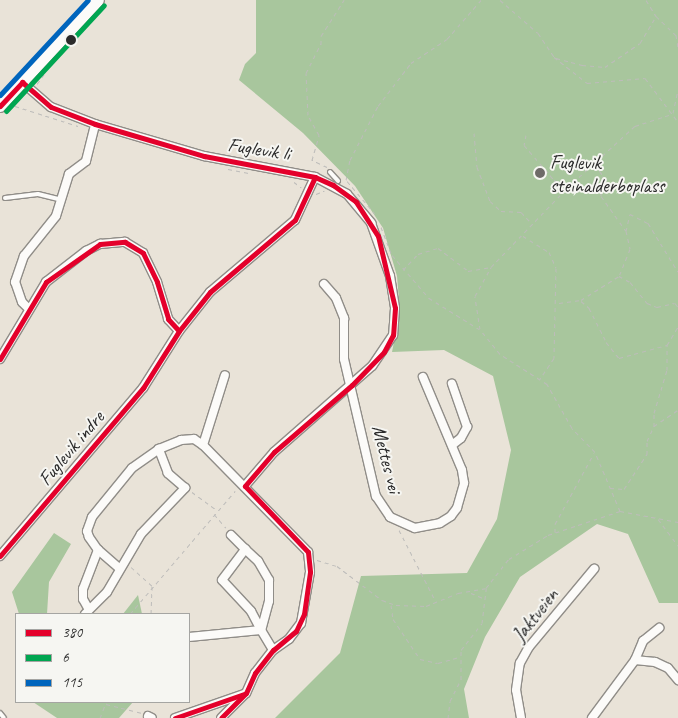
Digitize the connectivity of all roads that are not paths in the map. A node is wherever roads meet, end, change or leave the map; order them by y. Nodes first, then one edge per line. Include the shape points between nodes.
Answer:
1 (98, 0) edge
2 (22, 82) junction
3 (0, 106) edge
4 (95, 124) junction
5 (330, 172) road end
6 (315, 177) junction
7 (338, 181) road end
8 (5, 198) dead end
9 (62, 200) junction
10 (324, 284) dead end
11 (28, 308) junction
12 (179, 331) junction
13 (0, 360) edge
14 (225, 375) dead end
15 (423, 377) dead end
16 (452, 384) dead end
17 (352, 385) junction
18 (203, 445) junction
19 (452, 445) junction
20 (159, 449) junction
21 (245, 486) junction
22 (231, 535) road end
23 (98, 550) junction
24 (245, 550) junction
25 (0, 556) edge
26 (119, 568) junction
27 (594, 569) dead end
28 (87, 611) edge
29 (659, 628) dead end
30 (261, 630) junction
31 (190, 637) edge
32 (273, 650) junction
33 (635, 660) junction
34 (678, 680) edge
35 (246, 693) junction
36 (0, 714) edge
37 (4, 718) edge
38 (175, 718) edge
39 (221, 718) edge
40 (521, 718) edge
41 (592, 718) edge

1 - 2 main road
2 - 3 main road
2 - 4 street, Fuglevik li via 51,107
4 - 6 street, Fuglevik li via 204,156
4 - 9 street via 86,161 69,174
5 - 7 lane
6 - 12 street, Fuglevik indre via 295,220 210,292
6 - 17 street, Fuglevik li via 333,185 356,202 378,236 390,276 395,308 392,335 384,352
8 - 9 lane via 33,194
9 - 11 street via 56,216 24,256 15,282 22,302
10 - 17 street, Mettes vei via 336,298 344,318 344,360
11 - 12 street via 46,282 86,251 100,244 125,242 143,253 157,282 168,318
11 - 13 street
12 - 25 street, Fuglevik indre via 143,388
14 - 18 street
15 - 19 street, Mettes vei
16 - 19 street via 467,427
17 - 19 street, Mettes vei via 376,496 397,522 415,528 427,527 440,523 457,508 464,483
17 - 21 street, Fuglevik li via 274,452
18 - 20 street via 194,439 181,440
18 - 21 street
20 - 23 street via 132,468 92,517 87,531
20 - 26 street via 168,473 185,488 141,534
21 - 32 street via 303,546 311,559 301,623 290,639
22 - 24 street
23 - 26 street
23 - 28 street via 83,589
24 - 30 street via 258,560 269,580 269,601
24 - 30 street via 222,580 251,611
26 - 28 street via 107,592
27 - 40 street, Jaktveien via 524,656 516,676
29 - 33 street via 643,641
30 - 31 street
30 - 32 street
32 - 35 street via 255,673
33 - 34 street via 661,665
33 - 41 street
35 - 38 street
35 - 39 street
36 - 37 lane

